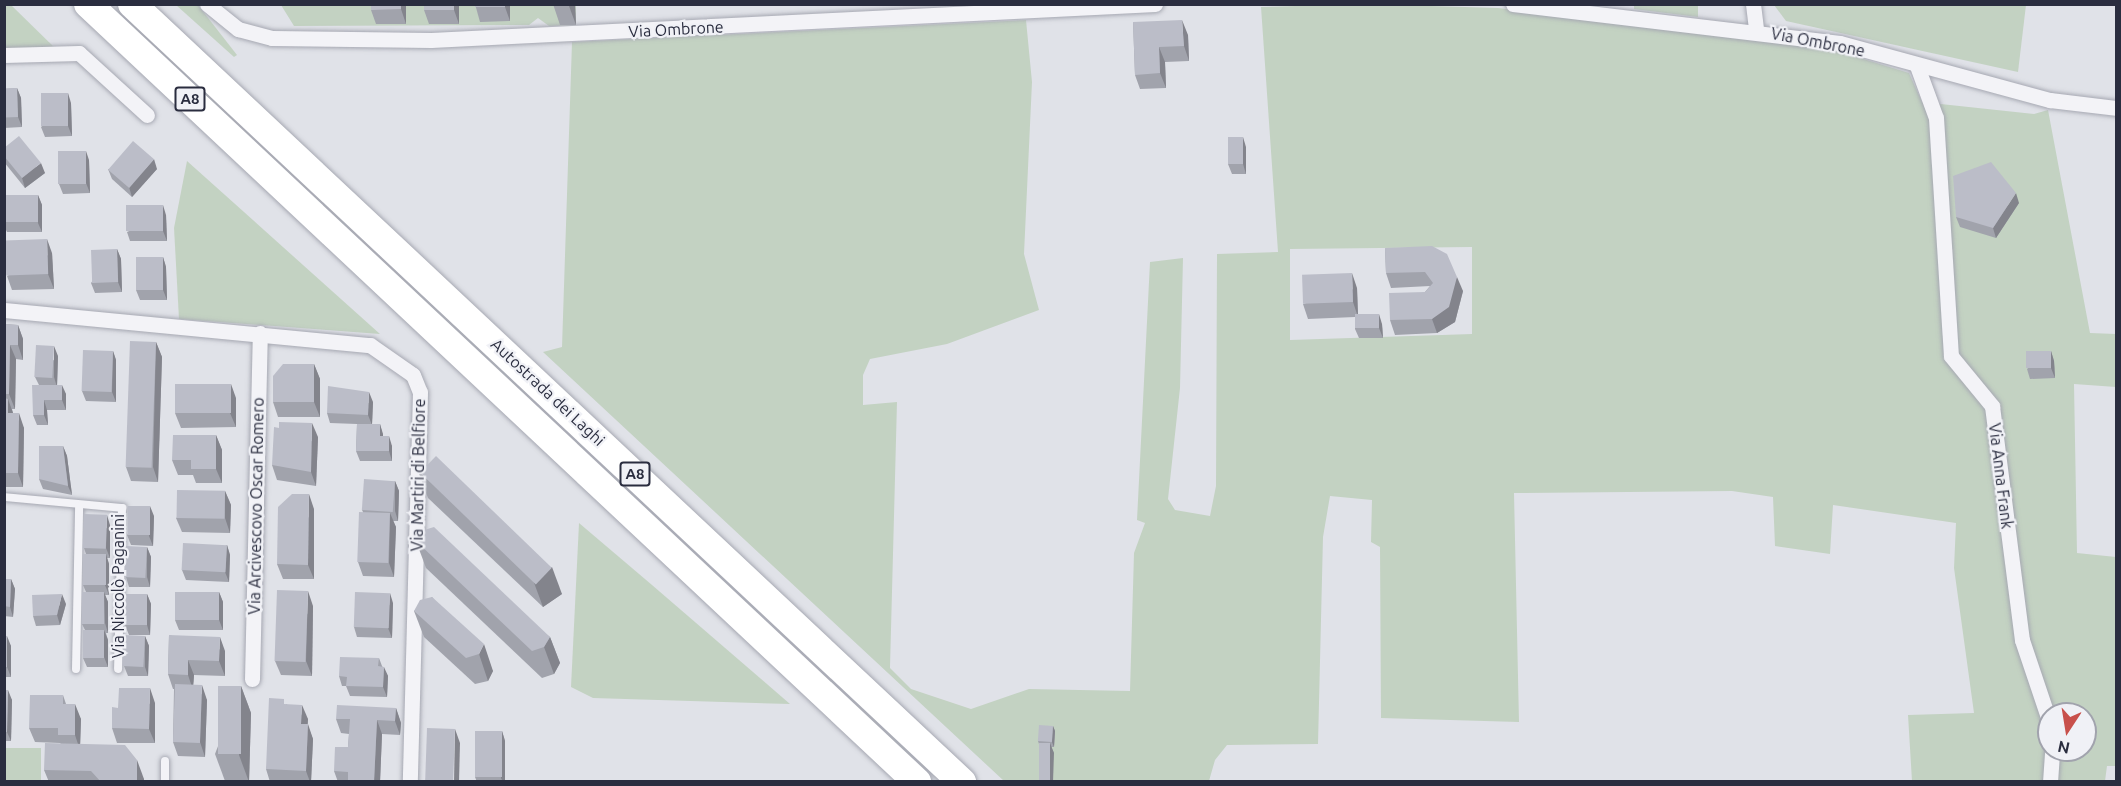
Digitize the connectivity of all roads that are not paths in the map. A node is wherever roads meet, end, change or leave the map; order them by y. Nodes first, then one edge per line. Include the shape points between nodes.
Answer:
1 (88, 4) edge
2 (132, 4) edge
3 (207, 4) edge
4 (1155, 4) edge
5 (1513, 4) edge
6 (1753, 4) edge
7 (964, 10) edge
8 (1756, 30) junction
9 (4, 55) edge
10 (1917, 66) junction
11 (2116, 108) edge
12 (147, 115) dead end
13 (4, 310) edge
14 (260, 333) junction
15 (4, 497) edge
16 (79, 506) junction
17 (76, 669) dead end
18 (118, 669) dead end
19 (252, 679) dead end
20 (2043, 702) edge
21 (165, 761) dead end
22 (2051, 762) edge
23 (165, 782) edge
24 (410, 782) edge
25 (917, 782) edge
26 (962, 782) edge
27 (2050, 782) edge

1 - 25 highway, Autostrada dei Laghi / A8
2 - 26 highway, Autostrada dei Laghi / A8
3 - 7 street, Via Ombrone via 238,29 287,39 549,38
4 - 7 street, Via Ombrone
5 - 8 street, Via Ombrone
6 - 8 street
8 - 10 street, Via Ombrone via 1840,43
9 - 12 street via 79,53
10 - 11 street, Via Ombrone via 2050,100
10 - 20 street, Via Anna Frank via 1936,118 1951,356 1992,406 2022,640
13 - 14 street, Via Martiri di Belfiore
14 - 19 street, Via Arcivescovo Oscar Romero
14 - 24 street, Via Martiri di Belfiore via 370,345 419,384
15 - 16 lane, Via Niccolò Paganini
16 - 17 lane
16 - 18 lane, Via Niccolò Paganini via 122,508
21 - 23 lane
22 - 27 street

